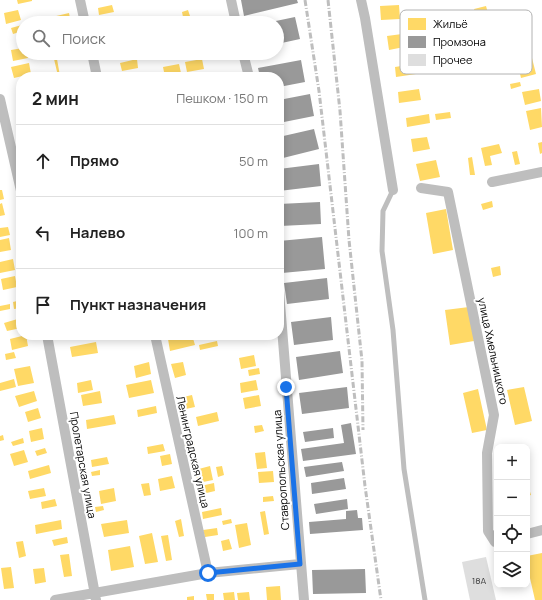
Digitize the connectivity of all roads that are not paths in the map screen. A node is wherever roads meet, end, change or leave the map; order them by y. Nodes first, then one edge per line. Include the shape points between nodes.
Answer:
1 (80, 0) edge
2 (231, 0) edge
3 (361, 0) edge
4 (83, 16) edge
5 (234, 16) edge
6 (93, 60) edge
7 (245, 60) edge
8 (96, 72) edge
9 (248, 72) edge
10 (0, 99) edge
11 (16, 169) edge
12 (542, 172) edge
13 (492, 182) dead end
14 (421, 188) dead end
15 (393, 190) joint
16 (48, 340) edge
17 (156, 340) edge
18 (283, 340) edge
19 (542, 530) edge
20 (530, 533) edge
21 (494, 539) edge
22 (300, 564) junction
23 (208, 573) junction
24 (95, 597) edge
25 (55, 600) edge
26 (304, 600) edge
27 (425, 600) edge

1 - 4 street
2 - 5 street
3 - 15 street
6 - 8 street
7 - 9 street
10 - 11 street
12 - 13 street
14 - 21 street, улица Хмельницкого via 448,192 494,415 487,453 488,531
15 - 27 lane via 383,211 382,251 393,330 404,469
16 - 24 street, Пролетарская улица
17 - 23 street, Ленинградская улица
18 - 22 street, Ставропольская улица
19 - 20 street
22 - 23 street
22 - 26 street, Ставропольская улица
23 - 24 street
24 - 25 street

